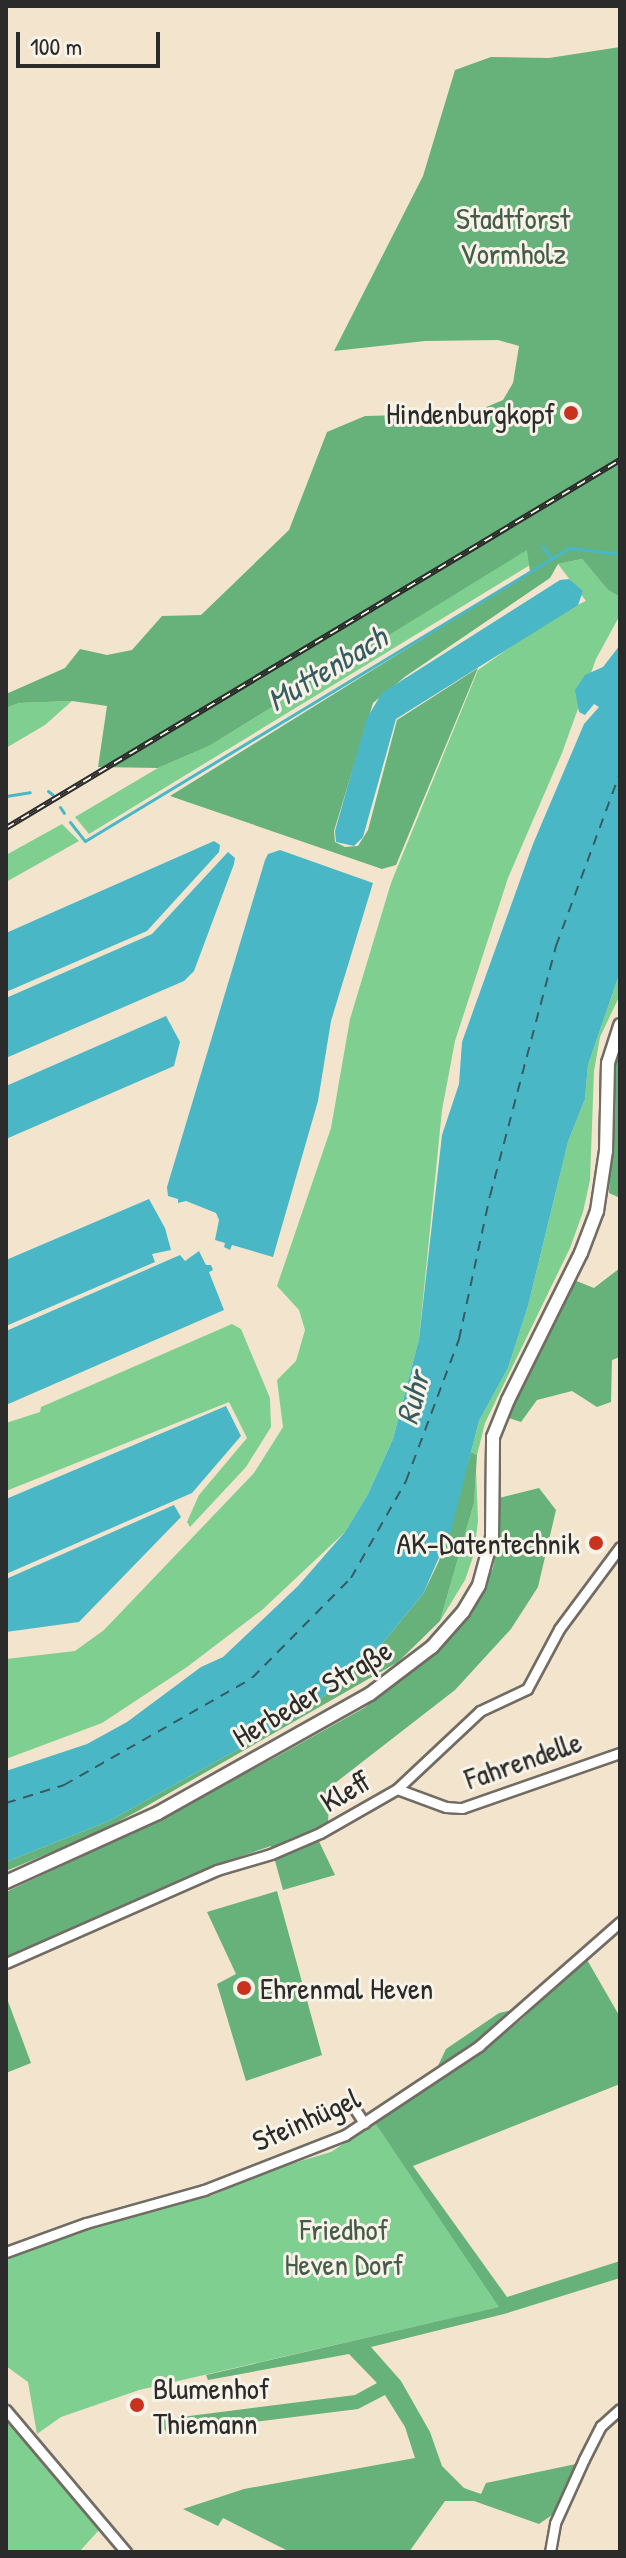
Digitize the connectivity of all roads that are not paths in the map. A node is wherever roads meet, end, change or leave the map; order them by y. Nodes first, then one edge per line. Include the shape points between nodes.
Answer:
1 (620, 1025) edge
2 (620, 1547) edge
3 (620, 1753) edge
4 (397, 1789) junction
5 (6, 1882) edge
6 (620, 1922) edge
7 (6, 1963) edge
8 (351, 2103) dead end
9 (364, 2123) junction
10 (6, 2252) edge
11 (620, 2409) edge
12 (6, 2410) edge
13 (126, 2552) edge
14 (550, 2552) edge

1 - 5 main road, Herbeder Straße via 607,1075 606,1151 597,1211 493,1437 492,1537 479,1585 463,1612 432,1647 370,1694 158,1813
2 - 4 street, Kleff via 559,1629 527,1689 480,1711
3 - 4 street, Fahrendelle via 462,1808
4 - 7 street, Kleff via 320,1833 217,1870
6 - 9 street, Steinhügel via 479,2046
8 - 9 street
9 - 10 street, Steinhügel via 204,2190
11 - 14 street via 601,2426 584,2459 555,2523
12 - 13 street

